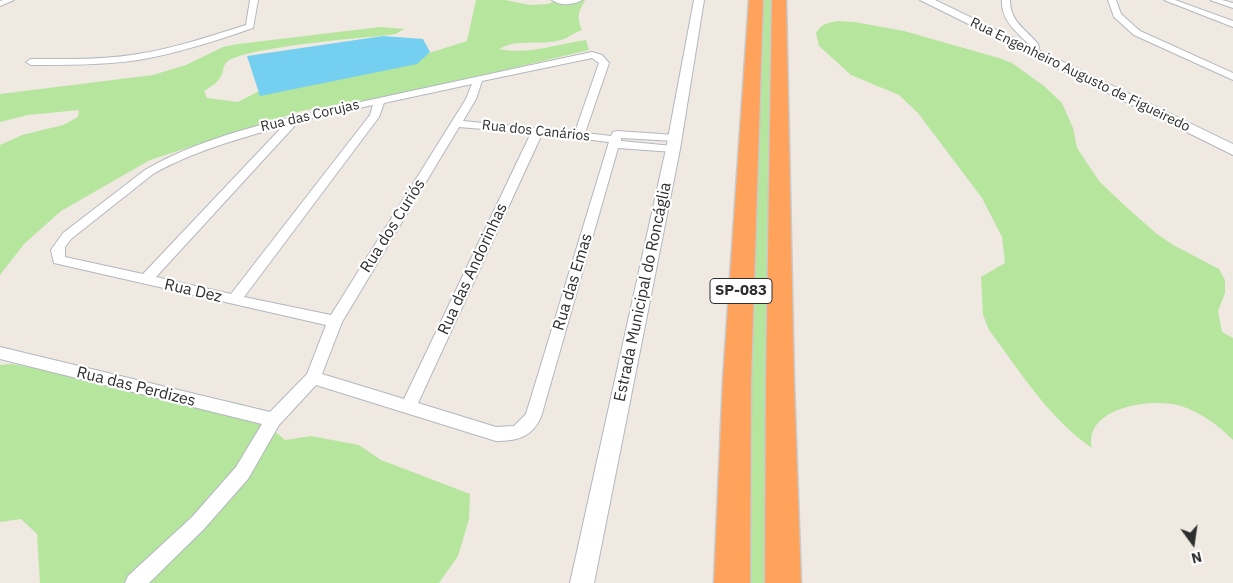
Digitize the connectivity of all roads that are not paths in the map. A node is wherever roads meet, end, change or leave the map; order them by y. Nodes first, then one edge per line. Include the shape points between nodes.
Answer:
1 (10, 0) edge
2 (254, 0) edge
3 (556, 0) edge
4 (578, 0) edge
5 (698, 0) edge
6 (756, 0) edge
7 (779, 0) edge
8 (926, 0) edge
9 (1006, 0) edge
10 (1112, 0) edge
11 (1168, 0) edge
12 (1214, 0) edge
13 (0, 4) edge
14 (1233, 6) edge
15 (1233, 24) edge
16 (1032, 51) junction
17 (31, 62) dead end
18 (1233, 75) edge
19 (479, 78) junction
20 (380, 100) junction
21 (295, 119) junction
22 (456, 124) junction
23 (538, 130) junction
24 (579, 135) junction
25 (616, 139) junction
26 (674, 144) junction
27 (1233, 150) edge
28 (57, 253) joint
29 (146, 280) junction
30 (234, 300) junction
31 (335, 321) junction
32 (0, 353) edge
33 (313, 378) junction
34 (408, 408) junction
35 (273, 420) junction
36 (135, 583) edge
37 (582, 583) edge
38 (732, 583) edge
39 (783, 583) edge

1 - 13 street
2 - 17 street via 250,26 214,38 126,59
3 - 4 street
5 - 26 street, Estrada Municipal do Roncáglia
6 - 38 highway, SP-083 via 737,380
7 - 39 highway, SP-083
8 - 16 main road, Rua Engenheiro Augusto de Figueiredo
9 - 16 street via 1007,16 1034,44
10 - 18 street via 1116,15 1137,33
11 - 15 street
12 - 14 street
16 - 27 main road, Rua Engenheiro Augusto de Figueiredo
19 - 20 street, Rua das Corujas
19 - 22 street, Rua dos Curiós
19 - 24 street, Rua das Corujas via 586,55 599,57 604,63
20 - 21 street, Rua das Corujas
20 - 30 street via 375,115
21 - 28 street, Rua das Corujas via 254,130 161,165 67,236
21 - 29 street
22 - 23 street, Rua dos Canários
22 - 31 street, Rua dos Curiós
23 - 24 street, Rua dos Canários
23 - 34 street, Rua das Andorinhas
24 - 25 street, Rua dos Canários
25 - 26 street, Rua dos Canários
25 - 34 street, Rua das Emas via 533,416 525,429 512,434 496,434
26 - 37 street, Estrada Municipal do Roncáglia
28 - 29 street, Rua Dez via 59,260
29 - 30 street, Rua Dez
30 - 31 street, Rua Dez
31 - 33 street, Rua dos Curiós
32 - 35 street, Rua das Perdizes
33 - 34 street
33 - 35 street
35 - 36 street via 242,473 198,523

